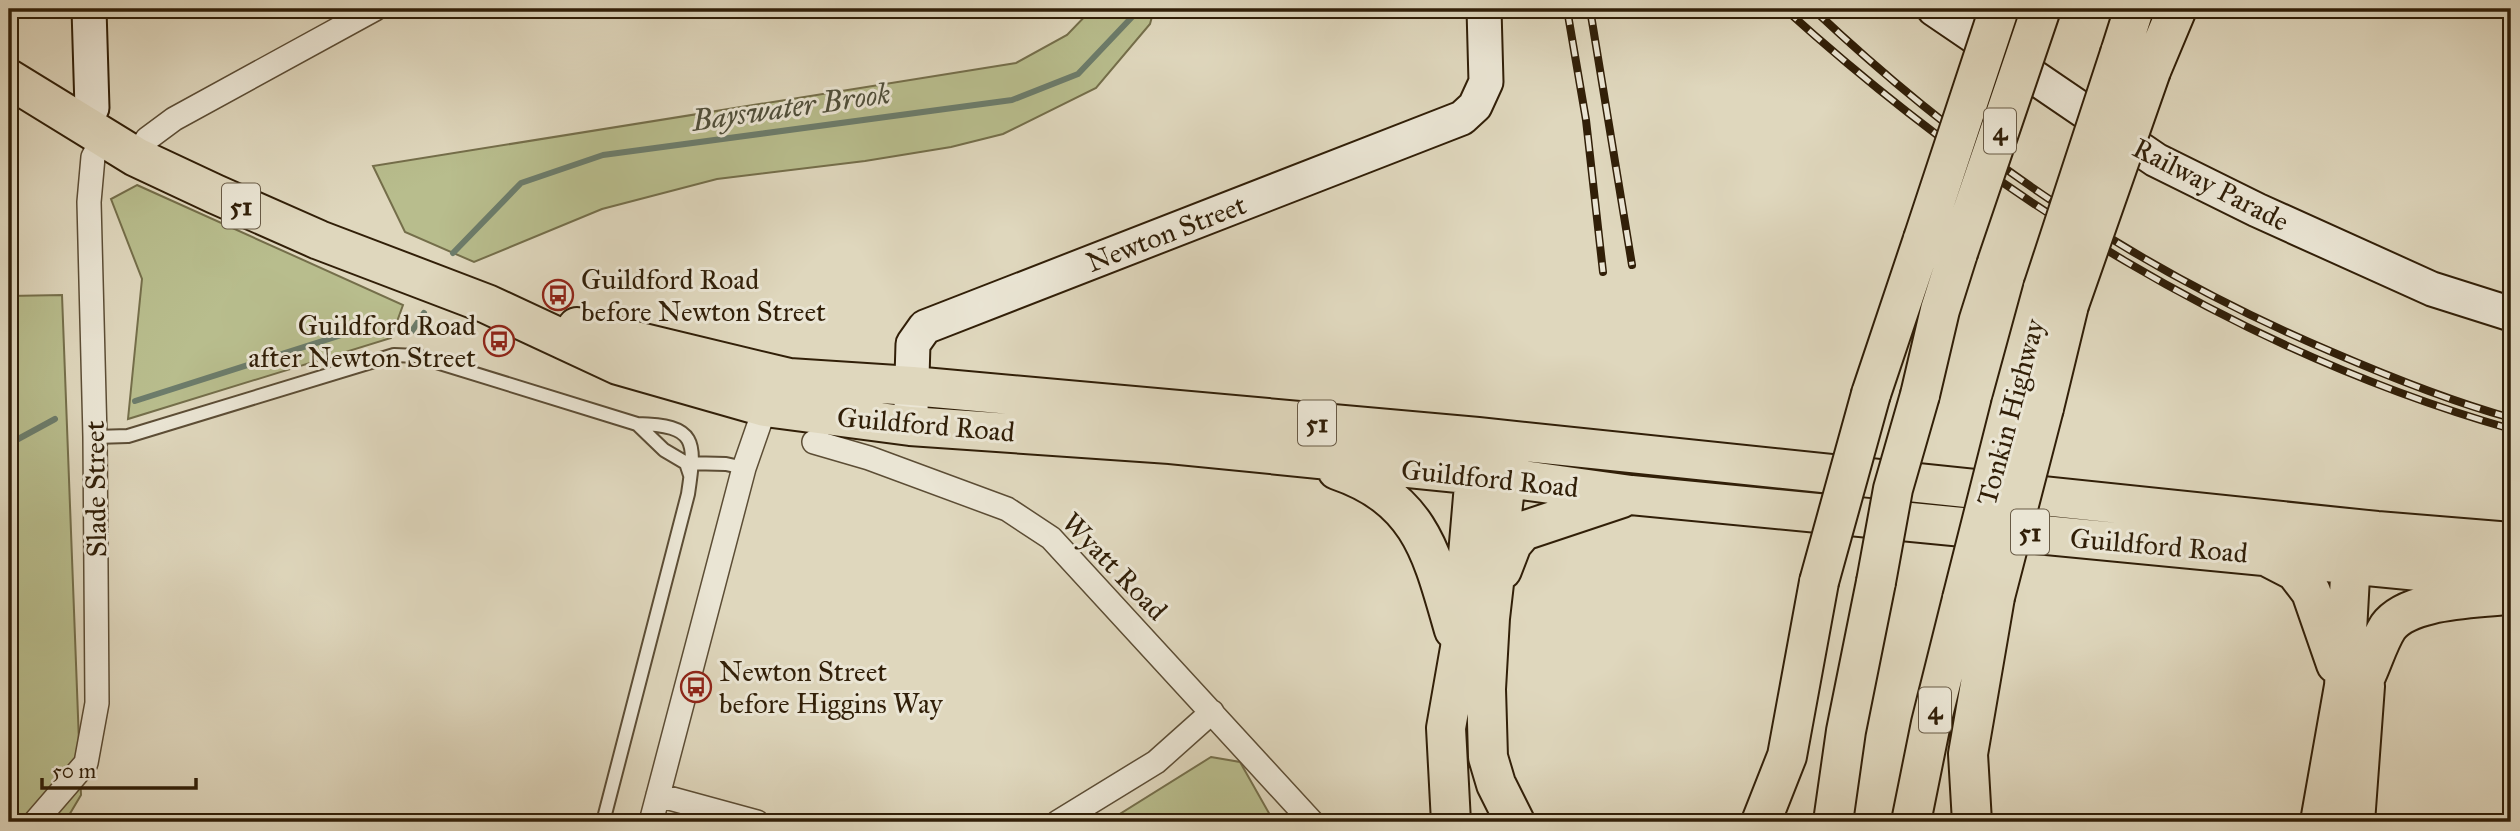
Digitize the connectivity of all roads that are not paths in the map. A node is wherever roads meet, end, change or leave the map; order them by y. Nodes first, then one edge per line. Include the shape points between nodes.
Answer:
1 (89, 9) edge
2 (375, 9) edge
3 (1484, 9) edge
4 (1934, 9) edge
5 (1999, 9) edge
6 (2041, 9) edge
7 (2134, 9) edge
8 (2177, 9) edge
9 (2135, 62) junction
10 (9, 79) edge
11 (92, 132) junction
12 (136, 157) junction
13 (2511, 314) edge
14 (912, 386) junction
15 (768, 390) junction
16 (637, 424) junction
17 (910, 426) junction
18 (95, 437) junction
19 (814, 442) dead end
20 (1298, 457) junction
21 (1493, 458) junction
22 (689, 468) junction
23 (744, 468) junction
24 (1631, 495) junction
25 (2511, 542) edge
26 (2364, 547) junction
27 (2263, 554) junction
28 (2511, 580) edge
29 (1495, 587) junction
30 (2511, 594) edge
31 (1979, 598) junction
32 (1460, 648) junction
33 (2355, 681) junction
34 (1212, 712) junction
35 (1846, 731) junction
36 (658, 795) junction
37 (35, 822) edge
38 (603, 822) edge
39 (651, 822) edge
40 (757, 822) edge
41 (1058, 822) edge
42 (1312, 822) edge
43 (1451, 822) edge
44 (1515, 822) edge
45 (1761, 822) edge
46 (1808, 822) edge
47 (1833, 822) edge
48 (1911, 822) edge
49 (1972, 822) edge
50 (2320, 822) edge
51 (2355, 822) edge

1 - 11 street, Slade Street
2 - 12 street via 174,119 147,139
3 - 14 street, Newton Street via 1486,82 1475,106 1462,118 925,327 913,344
4 - 13 street, Railway Parade via 2156,160 2432,289
5 - 45 highway, bridge via 1871,394 1819,582 1787,756
6 - 35 highway, 4, bridge via 1940,310 1893,489
7 - 9 highway, Tonkin Highway / 4
8 - 9 highway
9 - 31 highway, Tonkin Highway / 4, bridge via 2056,296
10 - 11 highway, Guildford Road / 51
11 - 12 highway, Guildford Road / 51
11 - 18 street, Slade Street via 89,202
12 - 15 highway, Guildford Road / 51 via 319,240 487,304 618,365
14 - 15 highway, Guildford Road / 51 via 789,378
14 - 17 street, Newton Street
14 - 21 highway, Guildford Road / 51
15 - 17 highway, Guildford Road / 51
15 - 23 street
16 - 18 lane via 417,356 394,355 128,436
16 - 22 lane
16 - 22 lane via 684,432 691,440
17 - 20 highway, Guildford Road / 51
18 - 37 street, Slade Street via 97,703 86,763
19 - 34 street, Wyatt Road via 1007,509 1051,538
20 - 21 highway, Guildford Road / 51
20 - 32 highway via 1374,485 1409,517 1435,564
21 - 24 highway, Guildford Road / 51
21 - 26 highway, Guildford Road / 51
21 - 29 highway
21 - 32 highway
22 - 23 lane via 726,464
22 - 38 lane
23 - 36 street
24 - 27 highway, Guildford Road / 51
24 - 29 highway via 1523,531 1512,544
25 - 26 highway, Guildford Road / 51
26 - 27 highway, Guildford Road / 51
26 - 28 highway, Guildford Road / 51
26 - 33 highway
27 - 33 highway via 2295,571 2311,592
29 - 44 highway via 1486,688 1488,757
30 - 33 highway via 2427,605 2402,615 2389,626
31 - 48 highway, Tonkin Highway / 4 via 1931,723
31 - 49 highway via 1968,754
32 - 43 highway via 1446,728
33 - 50 highway
33 - 51 highway
34 - 41 street via 1156,762
34 - 42 street, Wyatt Road
35 - 46 highway
35 - 47 highway
36 - 39 street
36 - 40 street

